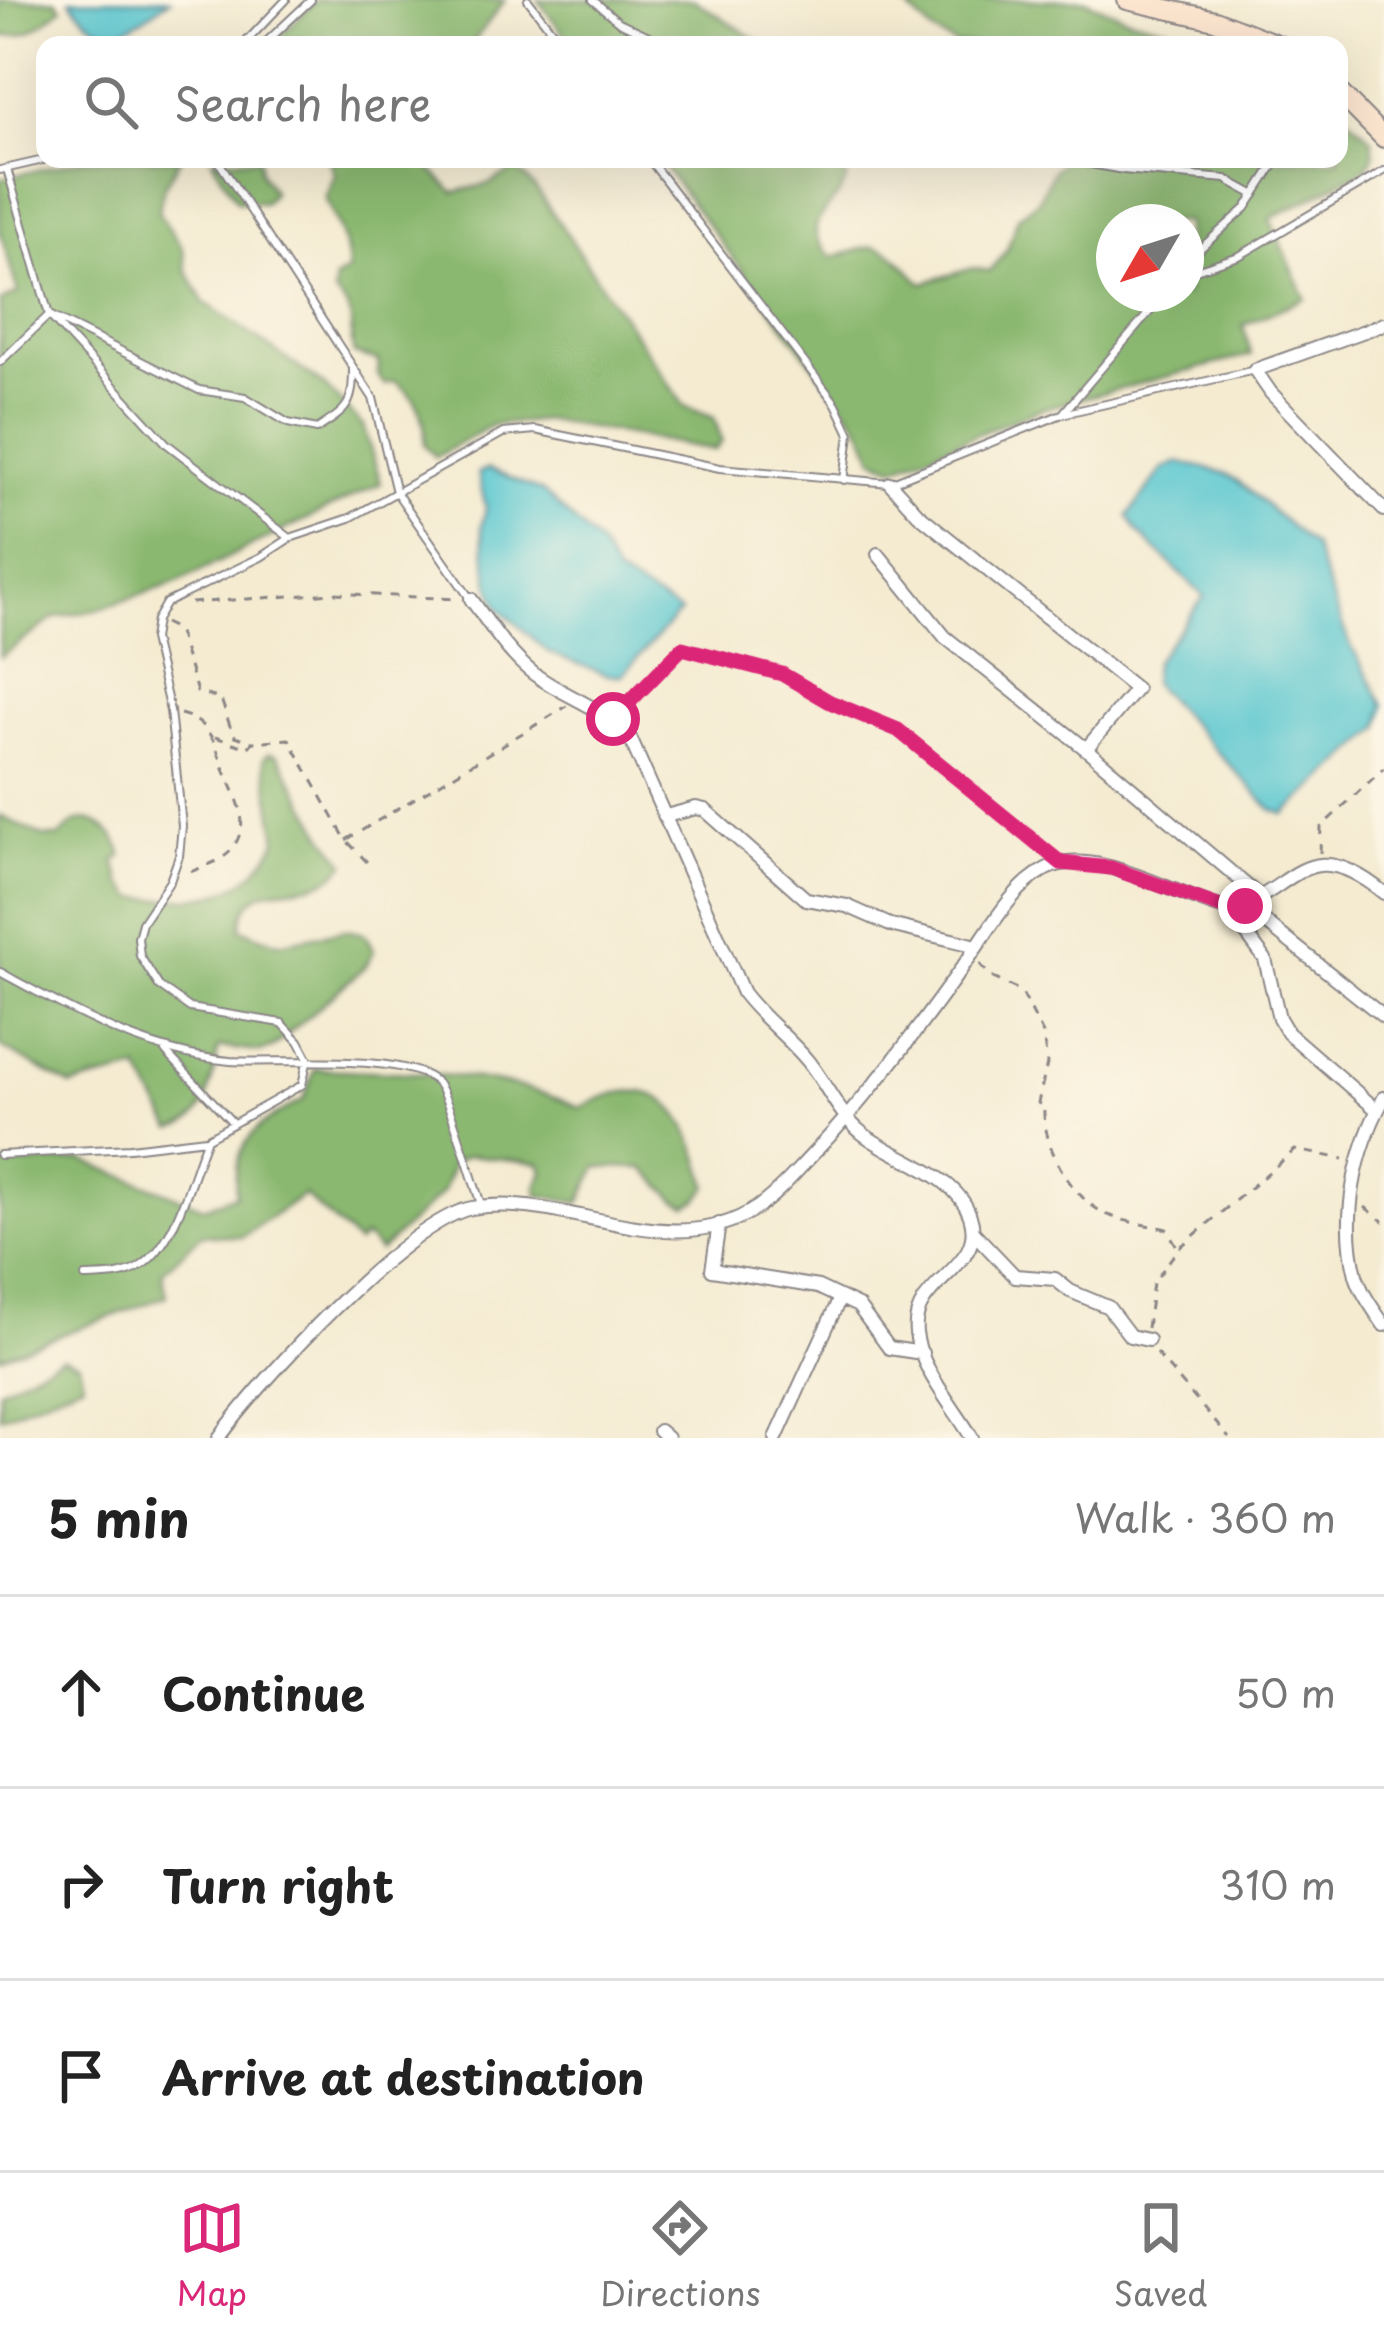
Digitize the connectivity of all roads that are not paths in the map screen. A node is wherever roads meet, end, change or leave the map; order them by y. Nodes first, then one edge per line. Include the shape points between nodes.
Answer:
1 (286, 0) edge
2 (311, 0) edge
3 (528, 0) edge
4 (593, 0) edge
5 (1126, 0) edge
6 (252, 36) edge
7 (273, 36) edge
8 (555, 36) edge
9 (649, 36) edge
10 (1256, 36) edge
11 (1348, 101) edge
12 (1384, 138) edge
13 (36, 162) edge
14 (223, 168) edge
15 (656, 168) edge
16 (1113, 168) edge
17 (1272, 168) edge
18 (3, 170) edge
19 (1384, 171) edge
20 (1255, 194) junction
21 (1204, 245) edge
22 (1204, 266) edge
23 (1150, 312) edge
24 (49, 315) junction
25 (1384, 324) edge
26 (0, 362) edge
27 (353, 368) junction
28 (1255, 370) junction
29 (1062, 414) junction
30 (844, 480) junction
31 (890, 483) junction
32 (396, 492) junction
33 (1384, 510) edge
34 (290, 538) junction
35 (878, 554) dead end
36 (471, 599) joint
37 (1086, 749) junction
38 (666, 816) junction
39 (1384, 893) edge
40 (1259, 896) junction
41 (1245, 906) junction
42 (1229, 910) junction
43 (975, 950) junction
44 (0, 972) edge
45 (1384, 1017) edge
46 (164, 1049) junction
47 (308, 1058) junction
48 (1381, 1104) edge
49 (848, 1118) junction
50 (233, 1123) junction
51 (206, 1139) junction
52 (0, 1155) edge
53 (482, 1207) junction
54 (719, 1224) junction
55 (973, 1232) junction
56 (86, 1276) dead end
57 (840, 1298) junction
58 (1384, 1325) edge
59 (1148, 1340) road end
60 (922, 1353) junction
61 (218, 1438) edge
62 (776, 1438) edge
63 (972, 1438) edge

1 - 6 lane
2 - 7 lane
3 - 8 lane
4 - 9 lane
5 - 10 street
11 - 12 street
13 - 18 lane
14 - 27 lane
15 - 30 lane via 836,404 850,434
16 - 20 lane via 1226,179
17 - 20 lane
18 - 24 lane
19 - 22 lane via 1238,256
20 - 21 lane
23 - 29 lane
24 - 26 lane
24 - 27 lane via 199,390 245,397 288,424 317,429 346,410
24 - 34 lane via 167,443
25 - 28 street
27 - 32 lane via 374,398
28 - 29 lane
28 - 33 street
29 - 31 lane
30 - 31 lane
30 - 32 lane via 719,468 535,430 503,434
31 - 37 street via 1136,689
32 - 34 lane
32 - 36 lane
34 - 47 lane via 166,603 156,620 182,826 170,881 138,938 159,986 190,1008 282,1023
35 - 37 street via 945,637
36 - 38 street via 517,659 613,719 640,754
37 - 40 street
38 - 43 street via 705,810 806,899
38 - 49 street via 743,993
39 - 40 street via 1346,868 1318,867
40 - 41 street
41 - 42 street
41 - 45 street
42 - 43 street via 1111,868 1061,863 1017,892
42 - 48 street via 1265,958 1288,1033
43 - 49 street
44 - 46 lane
46 - 47 lane via 229,1060
46 - 50 lane
47 - 50 lane via 302,1085
47 - 53 lane via 423,1072 441,1086
48 - 58 street via 1350,1195 1356,1275
49 - 54 street via 772,1196
49 - 55 street via 960,1197
50 - 51 lane
51 - 52 lane
51 - 56 lane via 158,1249 121,1275
53 - 54 street via 669,1231
53 - 61 street via 448,1215 403,1245
54 - 57 street via 712,1270 802,1283
55 - 59 street via 1016,1276 1054,1279 1108,1307 1130,1336
55 - 60 street via 960,1264 920,1303
57 - 60 street via 858,1306 889,1348
57 - 62 street
60 - 63 street

